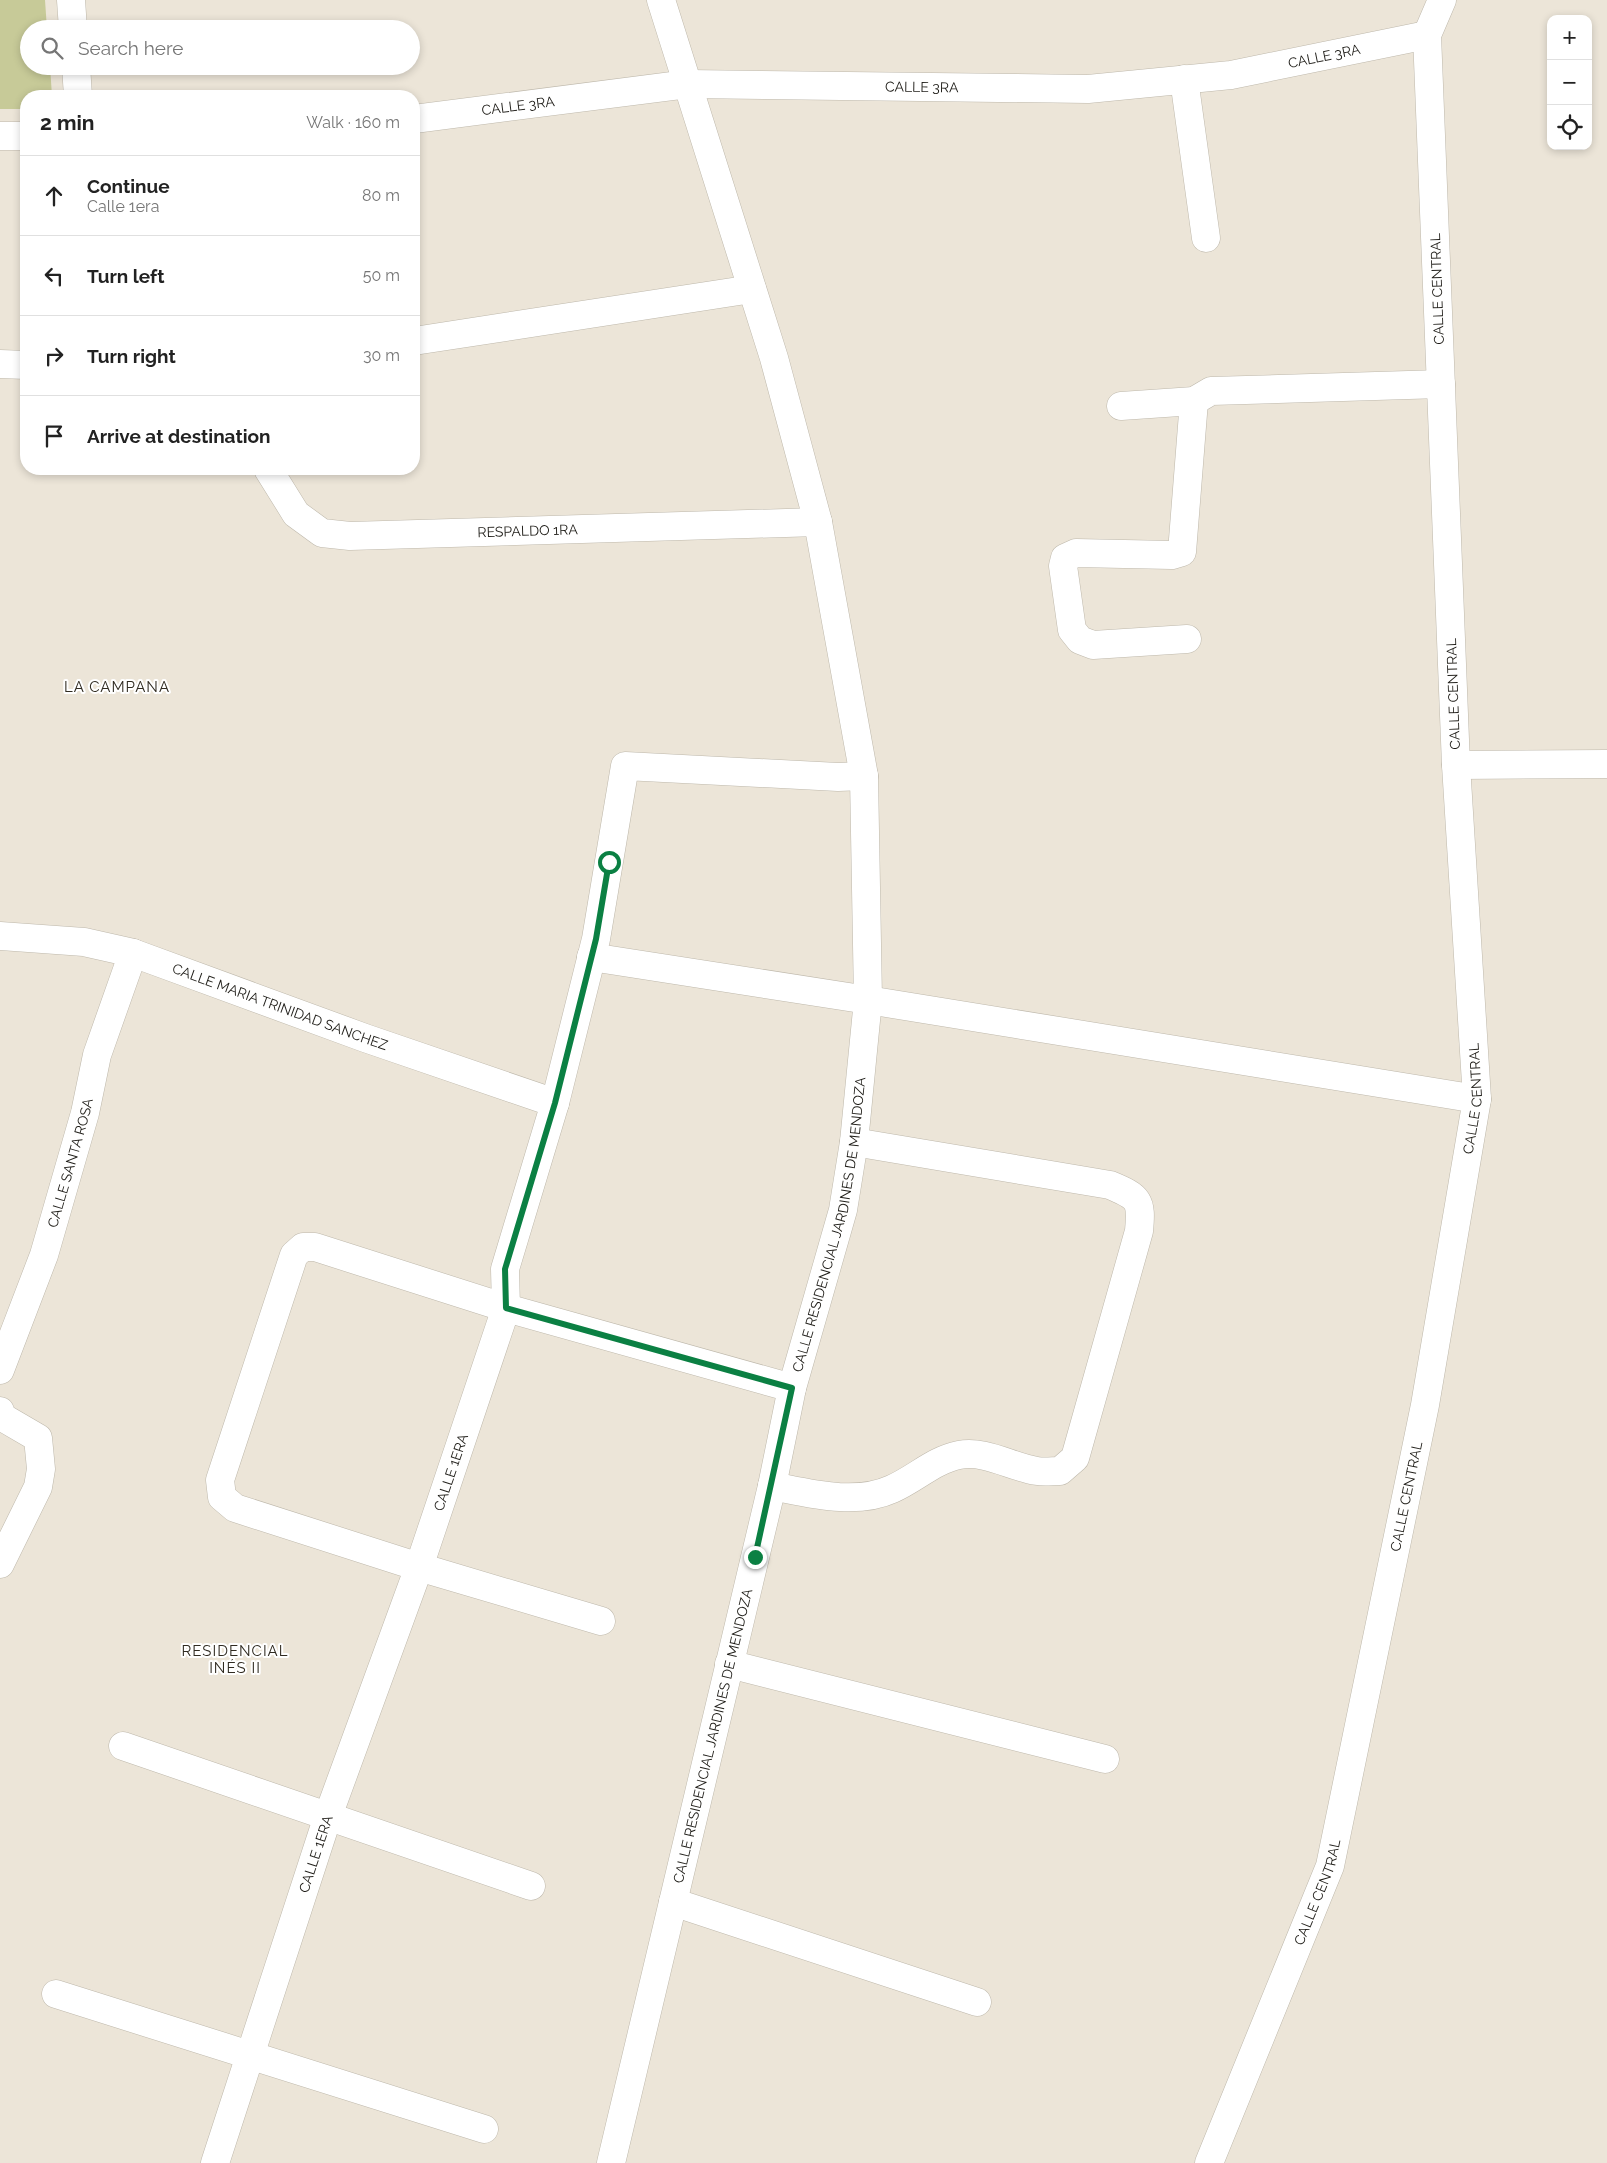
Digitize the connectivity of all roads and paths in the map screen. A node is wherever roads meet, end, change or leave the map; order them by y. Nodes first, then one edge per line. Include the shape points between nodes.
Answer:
1 (71, 0) edge
2 (661, 0) edge
3 (1442, 0) edge
4 (72, 20) edge
5 (1427, 35) junction
6 (77, 75) edge
7 (1184, 79) junction
8 (688, 84) junction
9 (78, 90) edge
10 (420, 118) edge
11 (0, 136) edge
12 (20, 136) edge
13 (1206, 238) dead end
14 (752, 289) junction
15 (420, 340) edge
16 (0, 364) edge
17 (20, 366) edge
18 (1441, 384) junction
19 (1194, 401) junction
20 (1121, 406) dead end
21 (272, 475) edge
22 (818, 522) junction
23 (1187, 639) dead end
24 (1607, 764) edge
25 (1456, 765) junction
26 (864, 776) junction
27 (0, 936) edge
28 (133, 953) junction
29 (591, 957) junction
30 (868, 1000) junction
31 (1477, 1099) junction
32 (555, 1103) junction
33 (854, 1142) junction
34 (506, 1308) junction
35 (0, 1370) edge
36 (792, 1388) junction
37 (0, 1411) edge
38 (772, 1486) junction
39 (0, 1564) edge
40 (419, 1568) junction
41 (601, 1621) dead end
42 (730, 1664) junction
43 (123, 1746) dead end
44 (1105, 1759) dead end
45 (328, 1816) junction
46 (531, 1886) dead end
47 (672, 1902) junction
48 (56, 1994) dead end
49 (977, 2002) dead end
50 (250, 2055) junction
51 (484, 2129) dead end
52 (216, 2163) edge
53 (611, 2163) edge
54 (1210, 2163) edge

1 - 4 street
2 - 8 street, CALLE RESIDENCIAL JARDINES DE MENDOZA
3 - 5 street, CALLE CENTRAL
5 - 7 street, CALLE 3RA via 1231,75
5 - 18 street, CALLE CENTRAL
6 - 9 street
7 - 8 street, CALLE 3RA via 1088,89
7 - 13 street
8 - 10 street, CALLE 3RA
8 - 14 street, CALLE RESIDENCIAL JARDINES DE MENDOZA
11 - 12 street
14 - 15 street
14 - 22 street, CALLE RESIDENCIAL JARDINES DE MENDOZA
16 - 17 street
18 - 19 street via 1212,391
18 - 25 street, CALLE CENTRAL
19 - 20 street
19 - 23 street via 1182,552 1172,555 1076,553 1064,558 1063,566 1072,630 1080,640 1093,645
21 - 22 street, RESPALDO 1RA via 296,514 322,533 350,536
22 - 26 street, CALLE RESIDENCIAL JARDINES DE MENDOZA
24 - 25 street
25 - 31 street, CALLE CENTRAL
26 - 29 street, CALLE 1ERA via 625,766
26 - 30 street, CALLE RESIDENCIAL JARDINES DE MENDOZA
27 - 28 street, CALLE MARIA TRINIDAD SANCHEZ via 84,942
28 - 32 street, CALLE MARIA TRINIDAD SANCHEZ
28 - 35 street, CALLE SANTA ROSA via 97,1055 85,1113 44,1255
29 - 30 street
29 - 32 street, CALLE 1ERA
30 - 31 street
30 - 33 street, CALLE RESIDENCIAL JARDINES DE MENDOZA
31 - 54 street, CALLE CENTRAL via 1425,1405 1330,1866
32 - 34 street, CALLE 1ERA via 505,1269
33 - 36 street, CALLE RESIDENCIAL JARDINES DE MENDOZA via 843,1210
33 - 38 street via 1110,1185 1132,1194 1141,1210 1140,1231 1075,1458 1060,1471 1037,1471 982,1456 961,1455 941,1460 890,1490 865,1497 817,1495
34 - 36 street
34 - 40 street, CALLE 1ERA
34 - 40 street via 315,1247 303,1247 294,1255 220,1480 222,1498 235,1508
36 - 38 street, CALLE RESIDENCIAL JARDINES DE MENDOZA
37 - 39 street via 2,1416 38,1438 41,1469 38,1487
38 - 42 street, CALLE RESIDENCIAL JARDINES DE MENDOZA
40 - 41 street
40 - 45 street, CALLE 1ERA
42 - 44 street
42 - 47 street, CALLE RESIDENCIAL JARDINES DE MENDOZA
43 - 45 street
45 - 46 street
45 - 50 street, CALLE 1ERA
47 - 49 street
47 - 53 street, CALLE RESIDENCIAL JARDINES DE MENDOZA
48 - 50 street
50 - 51 street
50 - 52 street, CALLE 1ERA

